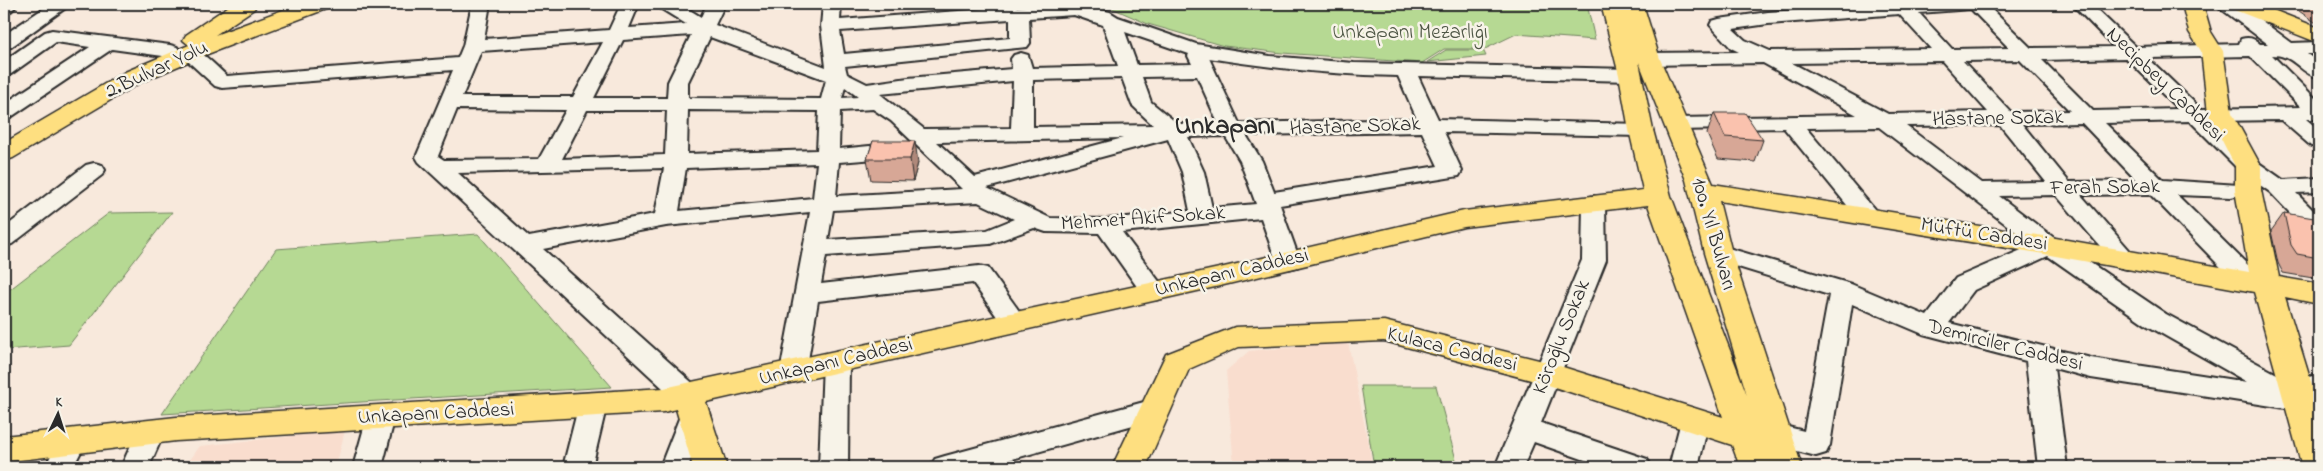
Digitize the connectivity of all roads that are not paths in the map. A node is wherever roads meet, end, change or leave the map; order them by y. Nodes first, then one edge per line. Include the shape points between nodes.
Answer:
1 (9, 4) edge
2 (62, 4) edge
3 (289, 4) edge
4 (318, 4) edge
5 (481, 4) edge
6 (630, 4) edge
7 (667, 4) edge
8 (716, 4) edge
9 (832, 4) edge
10 (1610, 4) edge
11 (1632, 4) edge
12 (1969, 4) edge
13 (1976, 4) edge
14 (2081, 4) edge
15 (2193, 4) edge
16 (2227, 4) edge
17 (2240, 4) edge
18 (240, 5) edge
19 (1074, 6) edge
20 (4, 7) edge
21 (1903, 7) edge
22 (1019, 13) junction
23 (1111, 22) junction
24 (830, 26) junction
25 (706, 28) junction
26 (617, 34) junction
27 (52, 36) junction
28 (2319, 36) edge
29 (8, 37) edge
30 (2206, 41) junction
31 (108, 43) junction
32 (1020, 43) junction
33 (2250, 45) junction
34 (2319, 48) edge
35 (182, 49) junction
36 (2286, 49) junction
37 (1195, 50) junction
38 (469, 54) junction
39 (1944, 54) junction
40 (2025, 54) junction
41 (2133, 54) junction
42 (1766, 57) junction
43 (1640, 67) junction
44 (836, 69) junction
45 (4, 70) edge
46 (1205, 70) junction
47 (1406, 70) junction
48 (1129, 71) junction
49 (2319, 72) edge
50 (1023, 74) junction
51 (870, 96) junction
52 (450, 103) junction
53 (581, 104) junction
54 (678, 104) junction
55 (830, 105) junction
56 (4, 113) edge
57 (2220, 113) junction
58 (2286, 113) junction
59 (2319, 113) edge
60 (2197, 115) junction
61 (2088, 118) junction
62 (2006, 119) junction
63 (1885, 121) junction
64 (1790, 122) junction
65 (1676, 124) junction
66 (1431, 125) junction
67 (1232, 130) junction
68 (1641, 130) junction
69 (1174, 131) junction
70 (1022, 134) junction
71 (4, 140) edge
72 (2319, 141) edge
73 (925, 142) junction
74 (4, 153) edge
75 (828, 156) junction
76 (676, 162) junction
77 (547, 166) junction
78 (2248, 166) junction
79 (438, 167) junction
80 (94, 170) dead end
81 (2319, 185) edge
82 (2156, 187) junction
83 (2278, 187) junction
84 (2064, 189) junction
85 (976, 190) junction
86 (1979, 190) junction
87 (2231, 190) dead end
88 (1657, 192) junction
89 (1703, 193) junction
90 (1594, 203) junction
91 (823, 204) junction
92 (1268, 205) junction
93 (1202, 216) junction
94 (1868, 216) junction
95 (666, 219) junction
96 (1034, 220) junction
97 (1106, 226) junction
98 (2319, 230) edge
99 (4, 239) edge
100 (524, 245) junction
101 (2050, 246) junction
102 (815, 249) junction
103 (1718, 253) junction
104 (1288, 261) junction
105 (2127, 261) junction
106 (2258, 283) junction
107 (1842, 290) junction
108 (1154, 292) junction
109 (807, 294) junction
110 (2319, 294) edge
111 (1014, 322) junction
112 (1932, 328) junction
113 (2039, 356) junction
114 (836, 362) junction
115 (793, 372) junction
116 (1547, 373) junction
117 (2313, 397) edge
118 (593, 404) junction
119 (691, 405) junction
120 (1156, 409) junction
121 (381, 417) junction
122 (1695, 421) junction
123 (1525, 428) junction
124 (150, 433) junction
125 (73, 440) junction
126 (4, 449) edge
127 (1776, 456) edge
128 (59, 467) edge
129 (135, 467) edge
130 (366, 467) edge
131 (577, 467) edge
132 (674, 467) edge
133 (710, 467) edge
134 (833, 467) edge
135 (945, 467) edge
136 (1129, 467) edge
137 (1509, 467) edge
138 (1637, 467) edge
139 (1683, 467) edge
140 (2052, 467) edge
141 (2319, 467) edge

1 - 20 street
2 - 29 street
3 - 35 main road, 2.Bulvar Yolu
4 - 35 main road, 2.Bulvar Yolu
5 - 38 street
6 - 26 street
7 - 25 street, Mehmet Akif Sokak
8 - 25 street
9 - 24 street
10 - 43 main road, 100. Yıl Bulvarı
11 - 43 main road, 100. Yıl Bulvarı
12 - 21 street
13 - 40 street
14 - 41 street, Necipbey Caddesi
15 - 30 main road
16 - 36 street
17 - 28 main road
18 - 35 main road
19 - 22 street
19 - 23 street
21 - 39 street
21 - 42 street via 1719,25 1738,44
22 - 24 street
22 - 32 street
23 - 37 street
23 - 48 street
24 - 44 street
25 - 26 street
25 - 44 street, Mehmet Akif Sokak
25 - 54 street via 678,82
26 - 38 street
26 - 53 street
27 - 29 street
27 - 31 street
27 - 45 street
30 - 33 street
30 - 41 street
30 - 57 main road
31 - 35 street
31 - 56 street
32 - 44 street
32 - 50 street
33 - 36 street
33 - 59 street
34 - 36 street
35 - 38 street via 222,82
35 - 71 main road, 2.Bulvar Yolu via 117,75
35 - 74 main road, 2.Bulvar Yolu
36 - 49 street
37 - 46 street
37 - 47 street via 1270,62
38 - 52 street
39 - 40 street
39 - 42 street
39 - 62 street
40 - 41 street
40 - 61 street
41 - 60 street, Necipbey Caddesi
42 - 43 street
42 - 63 street
43 - 47 street
43 - 65 main road, 100. Yıl Bulvarı
43 - 68 main road, 100. Yıl Bulvarı
44 - 51 street, Mehmet Akif Sokak
44 - 55 street
46 - 48 street
46 - 67 street
47 - 66 street
48 - 50 street
48 - 69 street via 1142,105
50 - 51 street via 908,84
50 - 70 street
51 - 55 street
51 - 73 street, Mehmet Akif Sokak
52 - 53 street
52 - 79 street via 427,157
53 - 54 street
53 - 77 street
54 - 55 street
54 - 76 street
55 - 75 street
57 - 58 street, Hastane Sokak
57 - 60 street, Hastane Sokak
57 - 78 main road
58 - 59 street, Hastane Sokak
58 - 72 street
60 - 61 street, Hastane Sokak
60 - 78 street, Necipbey Caddesi
61 - 62 street, Hastane Sokak
61 - 82 street
62 - 63 street, Hastane Sokak
62 - 84 street
63 - 64 street, Hastane Sokak
63 - 86 street
64 - 65 street, Hastane Sokak
64 - 94 street
65 - 89 main road, 100. Yıl Bulvarı
66 - 67 street, Hastane Sokak
66 - 68 street, Hastane Sokak
66 - 92 street, Mehmet Akif Sokak via 1451,171
67 - 69 street, Hastane Sokak
67 - 92 street via 1251,161
68 - 88 main road, 100. Yıl Bulvarı
69 - 70 street, Hastane Sokak
69 - 85 street
69 - 93 street via 1190,157
70 - 73 street, Hastane Sokak
73 - 75 street, Hastane Sokak
73 - 85 street, Mehmet Akif Sokak
75 - 76 street, Hastane Sokak
75 - 91 street
76 - 77 street, Hastane Sokak
76 - 95 street
77 - 79 street, Hastane Sokak
78 - 83 street, Necipbey Caddesi
78 - 106 main road
79 - 100 street
80 - 99 street
81 - 83 street
82 - 84 street, Ferah Sokak
82 - 87 street, Ferah Sokak
82 - 106 street
83 - 98 street, Necipbey Caddesi
84 - 86 street, Ferah Sokak
84 - 105 street
85 - 91 street
85 - 96 street, Mehmet Akif Sokak
86 - 101 street
88 - 89 main road, Unkapanı Caddesi
88 - 90 main road, Unkapanı Caddesi
88 - 127 main road, 100. Yıl Bulvarı
89 - 94 main road, Müftü Caddesi
89 - 103 main road, 100. Yıl Bulvarı
90 - 104 main road, Unkapanı Caddesi via 1464,219
90 - 116 street, Köroğlu Sokak via 1594,260
91 - 95 street
91 - 102 street
92 - 93 street, Mehmet Akif Sokak
92 - 104 street
93 - 97 street, Mehmet Akif Sokak
94 - 101 main road, Müftü Caddesi
95 - 100 street
96 - 97 street, Mehmet Akif Sokak via 1046,225
96 - 102 street via 990,237
97 - 108 street
100 - 119 street
101 - 105 main road, Müftü Caddesi
101 - 112 street via 1965,284
101 - 117 street via 2157,320
102 - 109 street
103 - 107 street, Demirciler Caddesi
103 - 127 main road, 100. Yıl Bulvarı
104 - 108 main road, Unkapanı Caddesi
105 - 106 main road, Müftü Caddesi
106 - 110 main road, Müftü Caddesi
106 - 117 main road
107 - 112 street, Demirciler Caddesi
107 - 127 street via 1816,445
108 - 111 main road, Unkapanı Caddesi
109 - 111 street via 979,274
109 - 115 street
111 - 114 main road, Unkapanı Caddesi
112 - 113 street, Demirciler Caddesi
113 - 117 street, Demirciler Caddesi via 2092,368
113 - 140 street
114 - 115 main road, Unkapanı Caddesi
114 - 134 street
115 - 119 main road, Unkapanı Caddesi
116 - 120 main road, Kulaca Caddesi via 1384,331 1235,337 1177,362
116 - 122 main road, Kulaca Caddesi
116 - 123 street, Köroğlu Sokak
117 - 141 main road
118 - 119 main road, Unkapanı Caddesi via 664,400
118 - 121 main road, Unkapanı Caddesi
118 - 131 street
119 - 132 street
119 - 133 main road
120 - 135 street
120 - 136 main road, Kulaca Caddesi
121 - 124 main road, Unkapanı Caddesi
121 - 130 street
122 - 127 main road, Kulaca Caddesi
122 - 139 street
123 - 137 street, Köroğlu Sokak
123 - 138 street
124 - 125 main road, Unkapanı Caddesi
124 - 129 street
125 - 126 main road, Unkapanı Caddesi
125 - 128 street

